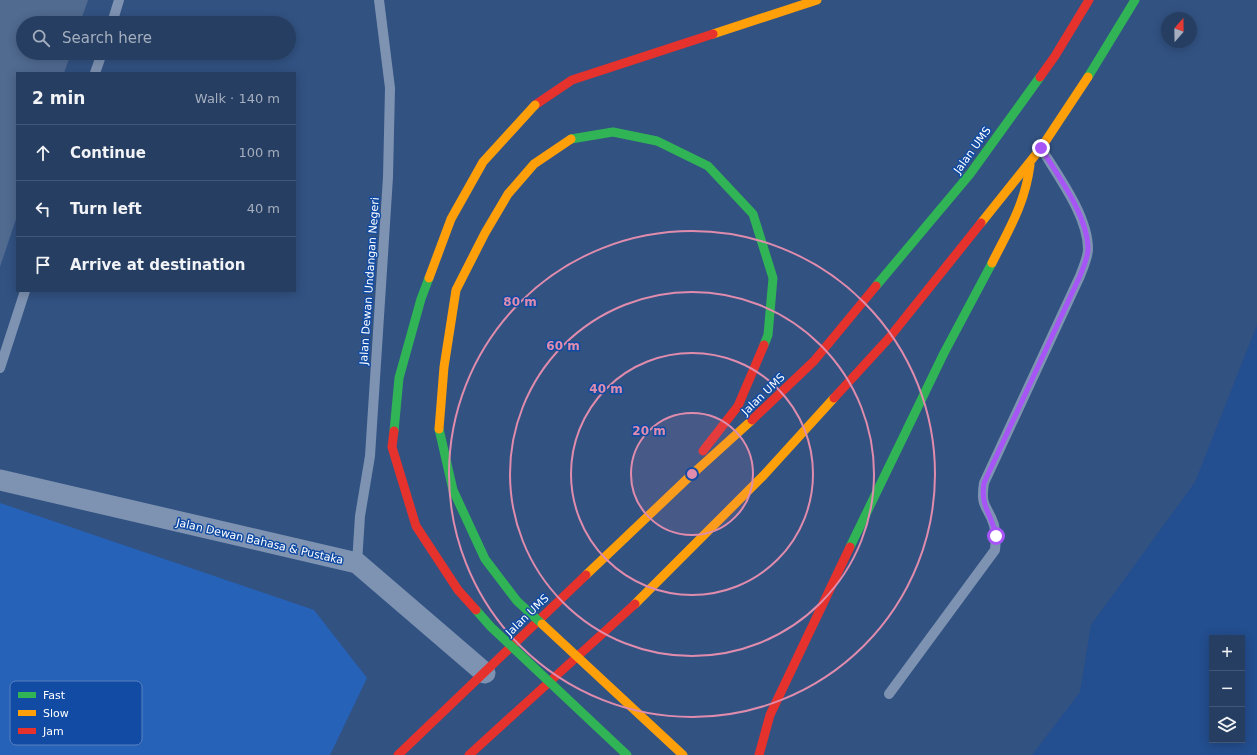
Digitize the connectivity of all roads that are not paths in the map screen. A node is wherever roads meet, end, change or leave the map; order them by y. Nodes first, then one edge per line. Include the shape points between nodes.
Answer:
1 (119, 0) edge
2 (379, 0) edge
3 (817, 0) edge
4 (1089, 0) edge
5 (1135, 0) edge
6 (114, 16) edge
7 (100, 60) edge
8 (95, 72) edge
9 (1041, 148) junction
10 (1030, 163) junction
11 (25, 292) edge
12 (0, 368) edge
13 (0, 480) edge
14 (658, 506) junction
15 (357, 563) junction
16 (485, 673) junction
17 (889, 694) dead end
18 (398, 755) edge
19 (469, 755) edge
20 (627, 755) edge
21 (683, 755) edge
22 (758, 755) edge

1 - 6 lane
2 - 15 lane, Jalan Dewan Undangan Negeri via 390,88 388,177 370,456 360,516
3 - 20 highway, bridge via 572,80 535,105 483,162 451,219 421,299 399,378 392,447 416,526 458,590 491,627
4 - 14 highway, Jalan UMS via 1055,56 970,174 843,329 814,361 743,429
5 - 9 highway via 1105,51
7 - 8 lane
9 - 10 highway
9 - 17 lane via 1087,231 1088,251 1080,276 984,483 982,496 993,523 996,536 995,550
10 - 19 highway via 889,338 763,476 654,587
10 - 22 highway via 1027,188 1017,215 944,353 819,611 770,714
11 - 12 lane
13 - 15 street, Jalan Dewan Bahasa & Pustaka
14 - 16 highway, Jalan UMS
14 - 21 highway, bridge via 738,406 768,335 773,278 753,214 708,166 657,141 613,132 571,139 534,164 508,194 456,290 438,426 453,490 485,559 517,600
15 - 16 street, Jalan Dewan Bahasa & Pustaka
16 - 18 highway, Jalan UMS

